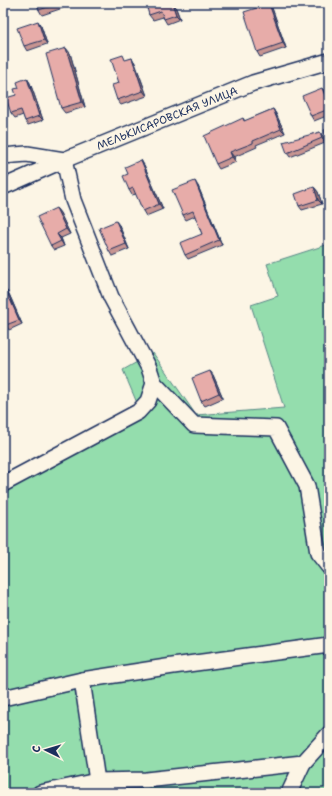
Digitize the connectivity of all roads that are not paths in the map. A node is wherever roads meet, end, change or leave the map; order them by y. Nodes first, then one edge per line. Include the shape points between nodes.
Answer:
1 (329, 61) edge
2 (3, 156) edge
3 (64, 160) junction
4 (3, 187) edge
5 (154, 383) junction
6 (3, 484) edge
7 (329, 567) edge
8 (329, 645) edge
9 (82, 680) junction
10 (3, 698) edge
11 (329, 734) edge
12 (303, 763) junction
13 (97, 781) junction
14 (40, 793) edge
15 (289, 793) edge

1 - 3 street, МЕЛЬКИСАРОВСКАЯ УЛИЦА via 253,83
2 - 3 street via 26,154
3 - 4 street, МЕЛЬКИСАРОВСКАЯ УЛИЦА
3 - 5 street via 73,200 111,297 150,368
5 - 6 street via 148,401 138,412
5 - 7 street via 194,425 276,428 307,486 318,553
8 - 9 street
9 - 10 street
9 - 13 street
11 - 12 street
12 - 13 street via 146,780
12 - 15 street
13 - 14 street

